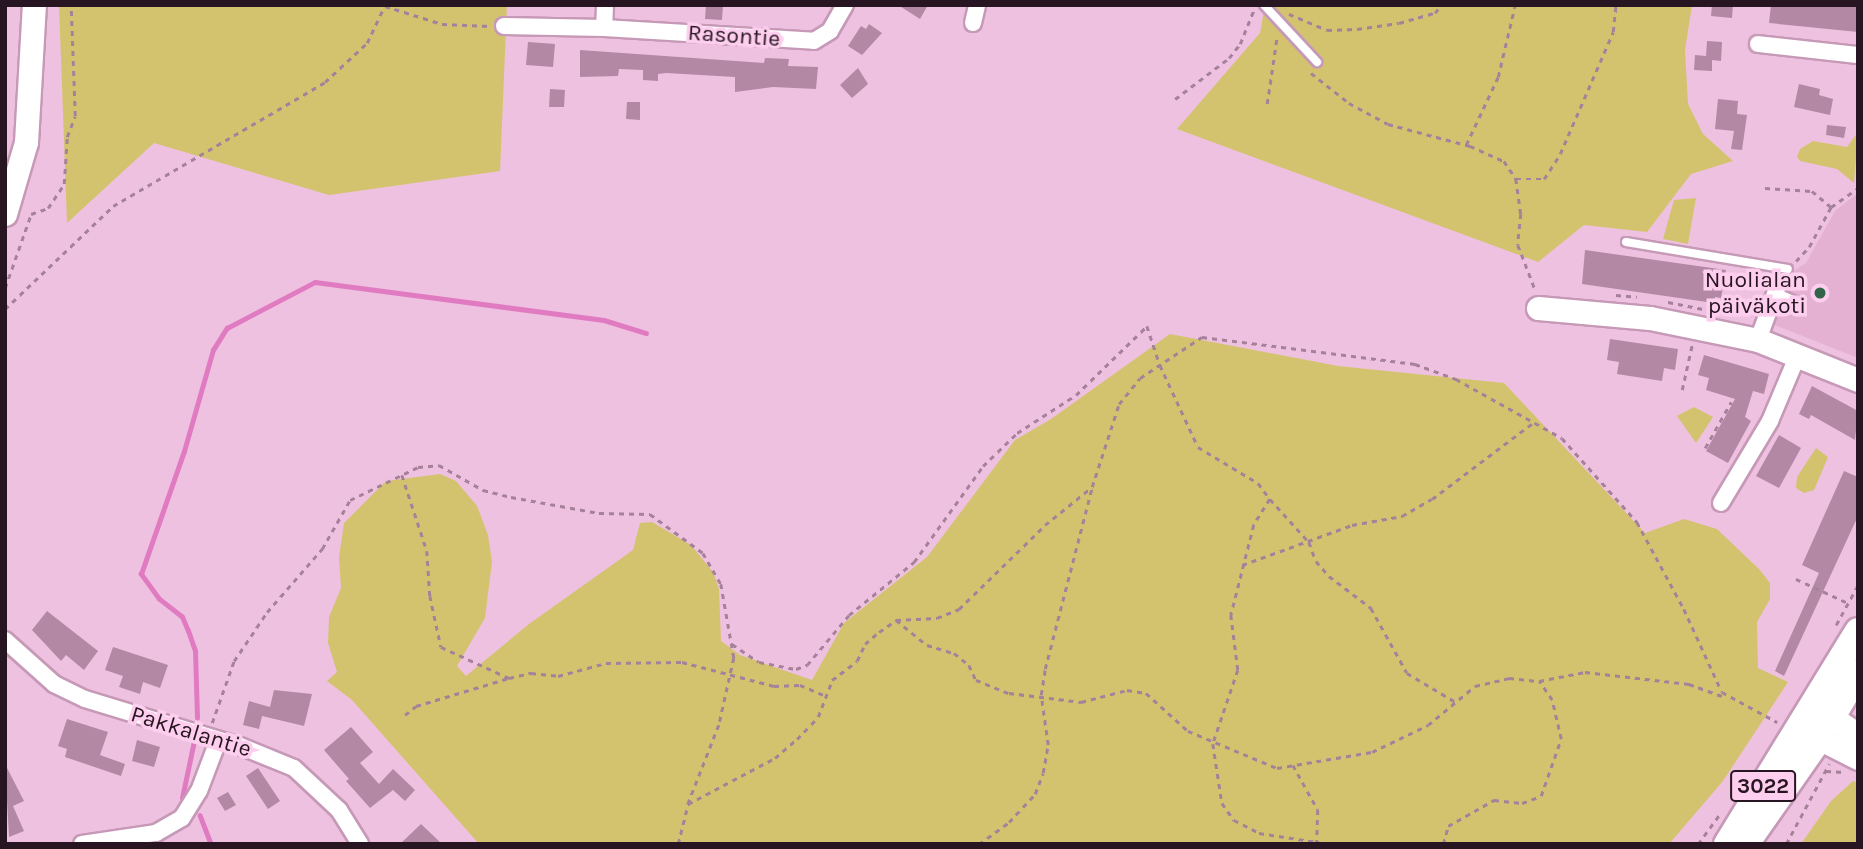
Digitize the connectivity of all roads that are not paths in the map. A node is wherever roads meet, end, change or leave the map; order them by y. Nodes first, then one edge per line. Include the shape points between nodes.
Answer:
1 (34, 5) edge
2 (605, 5) edge
3 (845, 5) edge
4 (977, 5) edge
5 (1266, 9) edge
6 (973, 23) dead end
7 (504, 26) road end
8 (604, 28) junction
9 (1758, 44) dead end
10 (1858, 55) edge
11 (1317, 62) dead end
12 (5, 215) edge
13 (1626, 242) dead end
14 (1781, 281) junction
15 (1800, 303) dead end
16 (1544, 309) road end
17 (1758, 340) junction
18 (1797, 357) junction
19 (1858, 380) edge
20 (1721, 503) dead end
21 (1858, 631) edge
22 (5, 640) edge
23 (1858, 673) edge
24 (1814, 727) junction
25 (1858, 735) edge
26 (213, 740) junction
27 (1858, 758) edge
28 (82, 844) edge
29 (360, 844) edge
30 (1727, 844) edge
31 (1745, 844) edge

1 - 12 street via 26,142
2 - 8 street
3 - 8 street, Rasontie via 830,31 814,41
4 - 6 street
5 - 11 lane
7 - 8 street, Rasontie
9 - 10 street
13 - 14 lane
14 - 15 lane
14 - 17 street
16 - 17 street via 1650,318
17 - 18 street
18 - 19 street
18 - 20 street via 1770,421
21 - 24 main road, 3022
22 - 26 street, Pakkalantie via 54,684 85,699
23 - 24 main road, 3022
24 - 25 street
24 - 27 street
24 - 30 main road, 3022
24 - 31 main road, 3022
26 - 28 street via 200,791 182,818 156,833
26 - 29 street, Pakkalantie via 278,760 310,778 339,810

